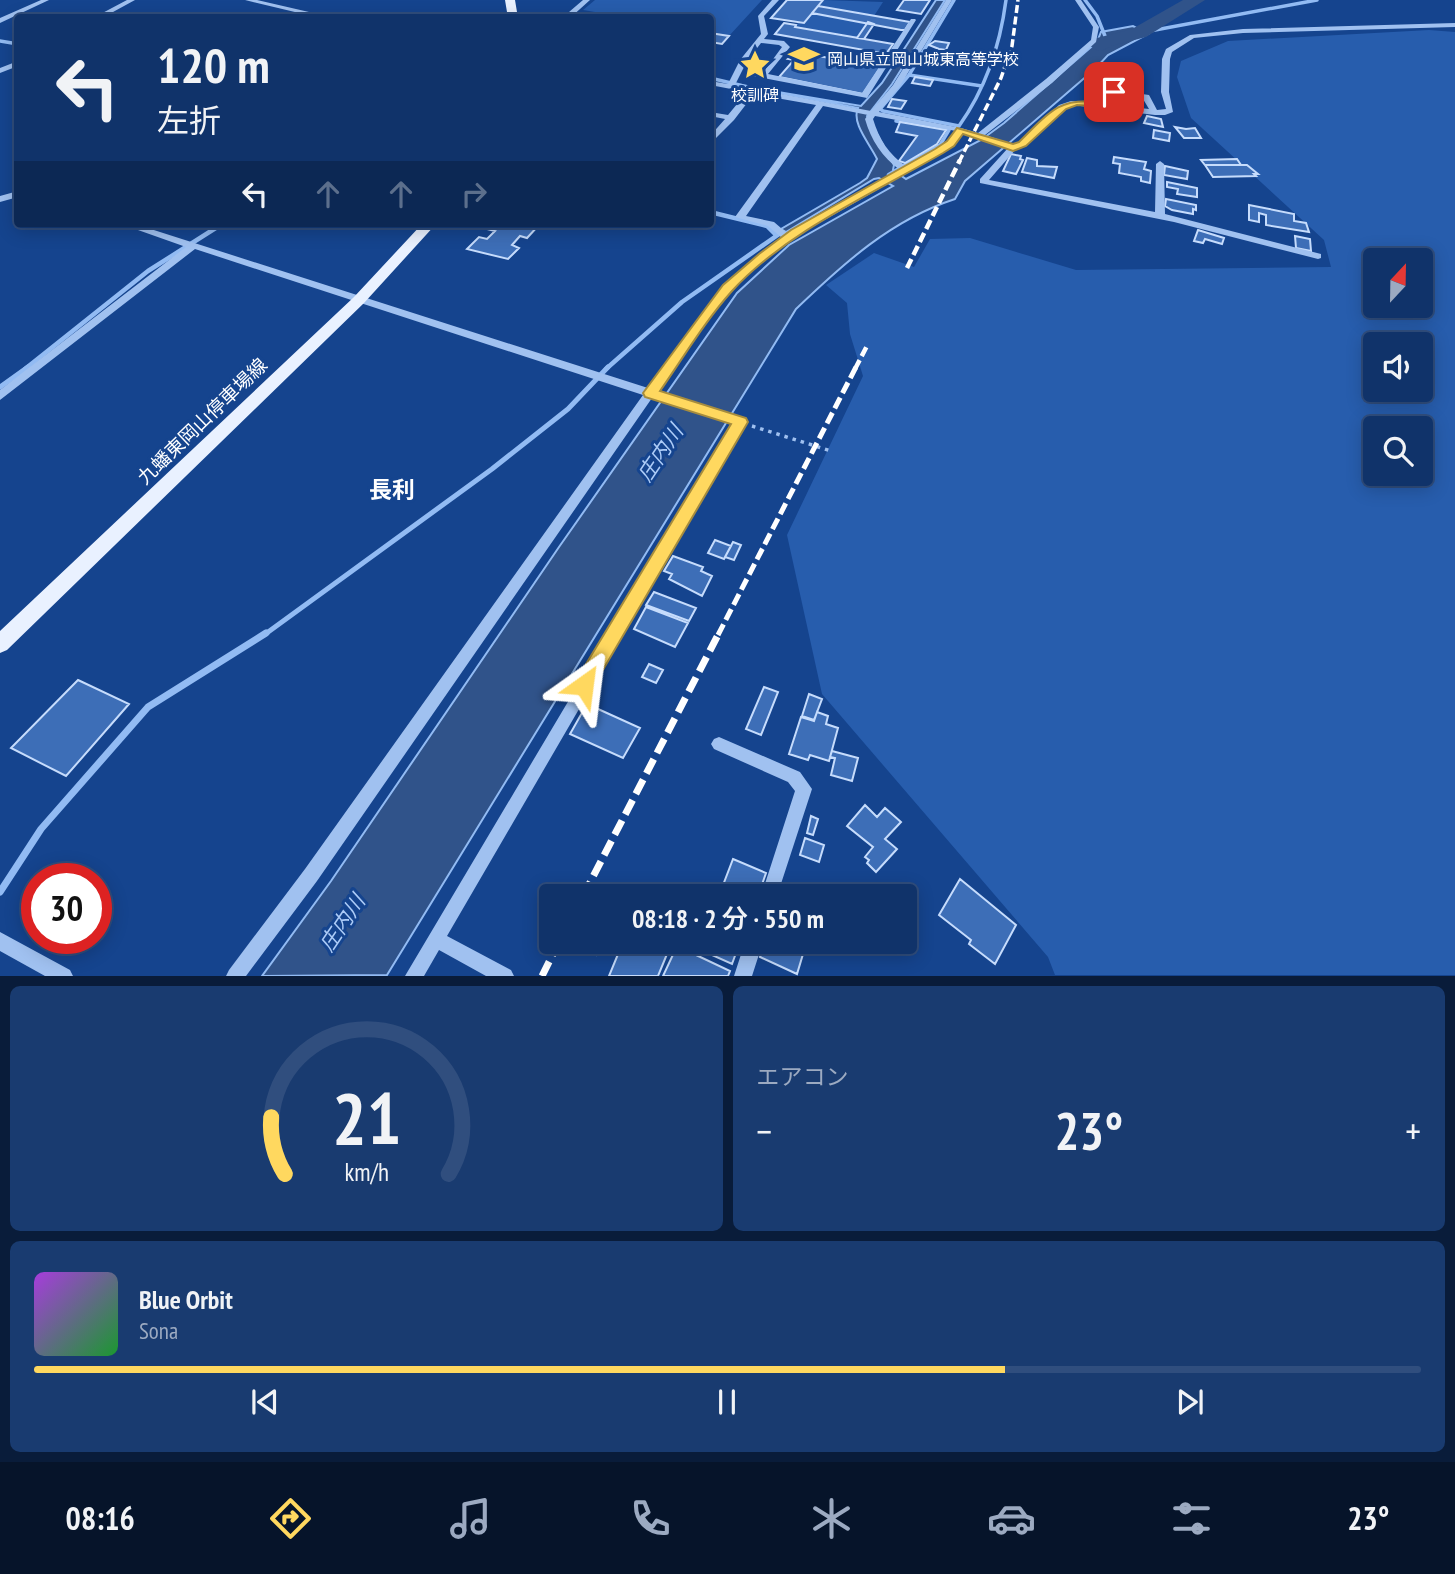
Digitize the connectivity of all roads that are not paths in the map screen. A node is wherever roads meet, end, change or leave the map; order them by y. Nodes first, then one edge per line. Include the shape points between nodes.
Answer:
1 (46, 0) edge
2 (132, 0) edge
3 (248, 0) edge
4 (587, 0) edge
5 (776, 0) edge
6 (949, 0) edge
7 (1078, 0) edge
8 (15, 14) edge
9 (104, 14) edge
10 (313, 14) edge
11 (570, 14) edge
12 (913, 20) dead end
13 (1455, 25) edge
14 (760, 41) junction
15 (738, 71) junction
16 (757, 74) junction
17 (714, 83) edge
18 (732, 85) junction
19 (752, 91) junction
20 (820, 105) junction
21 (1100, 105) junction
22 (871, 113) junction
23 (1155, 113) junction
24 (714, 115) edge
25 (731, 118) junction
26 (961, 130) junction
27 (982, 135) junction
28 (714, 137) edge
29 (1011, 146) junction
30 (1160, 164) dead end
31 (902, 170) junction
32 (885, 182) joint
33 (1160, 217) junction
34 (138, 228) edge
35 (425, 228) edge
36 (785, 234) junction
37 (188, 245) junction
38 (1318, 256) dead end
39 (359, 300) junction
40 (654, 394) junction
41 (0, 396) edge
42 (0, 644) edge
43 (719, 744) dead end
44 (773, 884) edge
45 (436, 939) junction
46 (0, 941) edge
47 (750, 954) edge
48 (64, 975) edge
49 (235, 975) edge
50 (414, 975) edge
51 (505, 975) edge
52 (743, 975) edge

1 - 8 street
2 - 9 street
3 - 10 street
4 - 11 street
5 - 14 street via 761,16 765,33
6 - 22 street via 896,86
7 - 27 street via 1096,27 1094,41
12 - 16 street via 864,96
13 - 23 street via 1192,36 1169,51 1165,92 1170,110
14 - 15 street
14 - 16 street via 786,47 767,72
15 - 16 street
15 - 18 street
17 - 18 street
18 - 19 street
19 - 20 street
19 - 25 street
20 - 22 street
20 - 36 street via 740,217 771,224
21 - 23 street
21 - 23 street via 1114,92 1146,97
21 - 29 street via 1077,102 1062,107 1023,144
22 - 26 street
22 - 31 street via 872,130
24 - 25 street
25 - 28 street
26 - 27 street
26 - 31 street via 951,143
27 - 29 street
29 - 33 street via 983,181
30 - 33 street
31 - 32 street
32 - 36 street
33 - 38 street
34 - 37 street
35 - 39 main road, 九蟠東岡山停車場線
36 - 40 street via 727,288
37 - 39 street
37 - 41 street
39 - 40 street
39 - 42 main road, 九蟠東岡山停車場線
40 - 45 street via 738,421
40 - 49 street
43 - 44 street via 794,777 804,789
45 - 50 street
45 - 51 street
46 - 48 street
47 - 52 street

